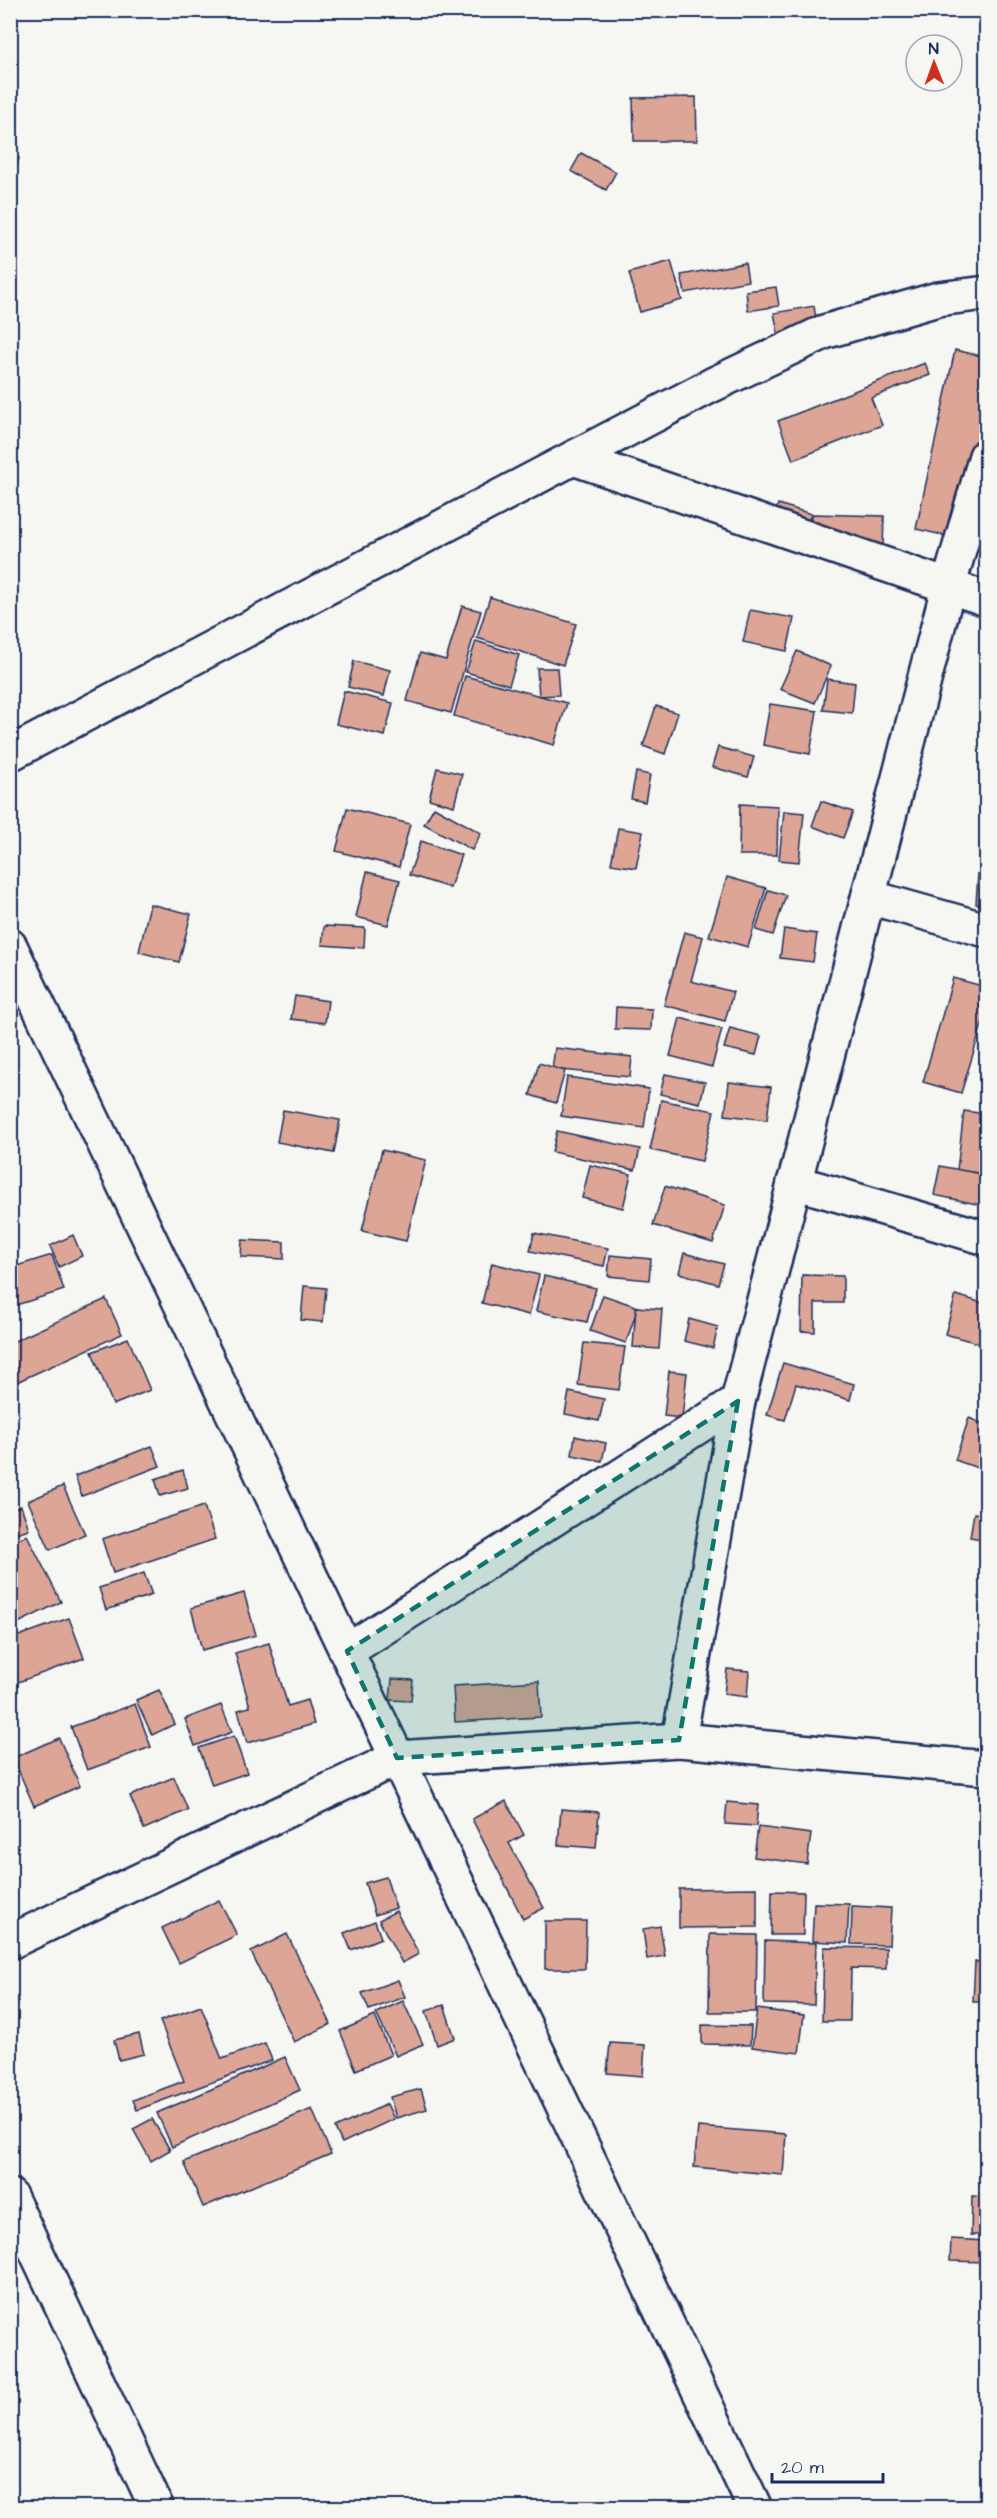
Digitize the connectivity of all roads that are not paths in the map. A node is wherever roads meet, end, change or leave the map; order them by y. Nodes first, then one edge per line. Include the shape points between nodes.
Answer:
1 (987, 293) edge
2 (987, 456) edge
3 (573, 458) junction
4 (948, 588) junction
5 (987, 599) edge
6 (10, 754) edge
7 (869, 897) junction
8 (987, 930) edge
9 (10, 946) edge
10 (795, 1182) junction
11 (987, 1238) edge
12 (738, 1401) junction
13 (347, 1652) junction
14 (679, 1740) junction
15 (397, 1758) junction
16 (987, 1767) edge
17 (10, 1942) edge
18 (10, 2196) edge
19 (157, 2508) edge
20 (755, 2508) edge

1 - 3 street via 938,299 824,332
2 - 4 street
3 - 4 street
3 - 6 street
4 - 5 street
4 - 7 street
7 - 8 street
7 - 10 street
9 - 13 street
10 - 11 street
10 - 12 street
12 - 13 street
12 - 14 street
13 - 15 street
14 - 15 street
14 - 16 street
15 - 17 street
15 - 20 street
18 - 19 street

